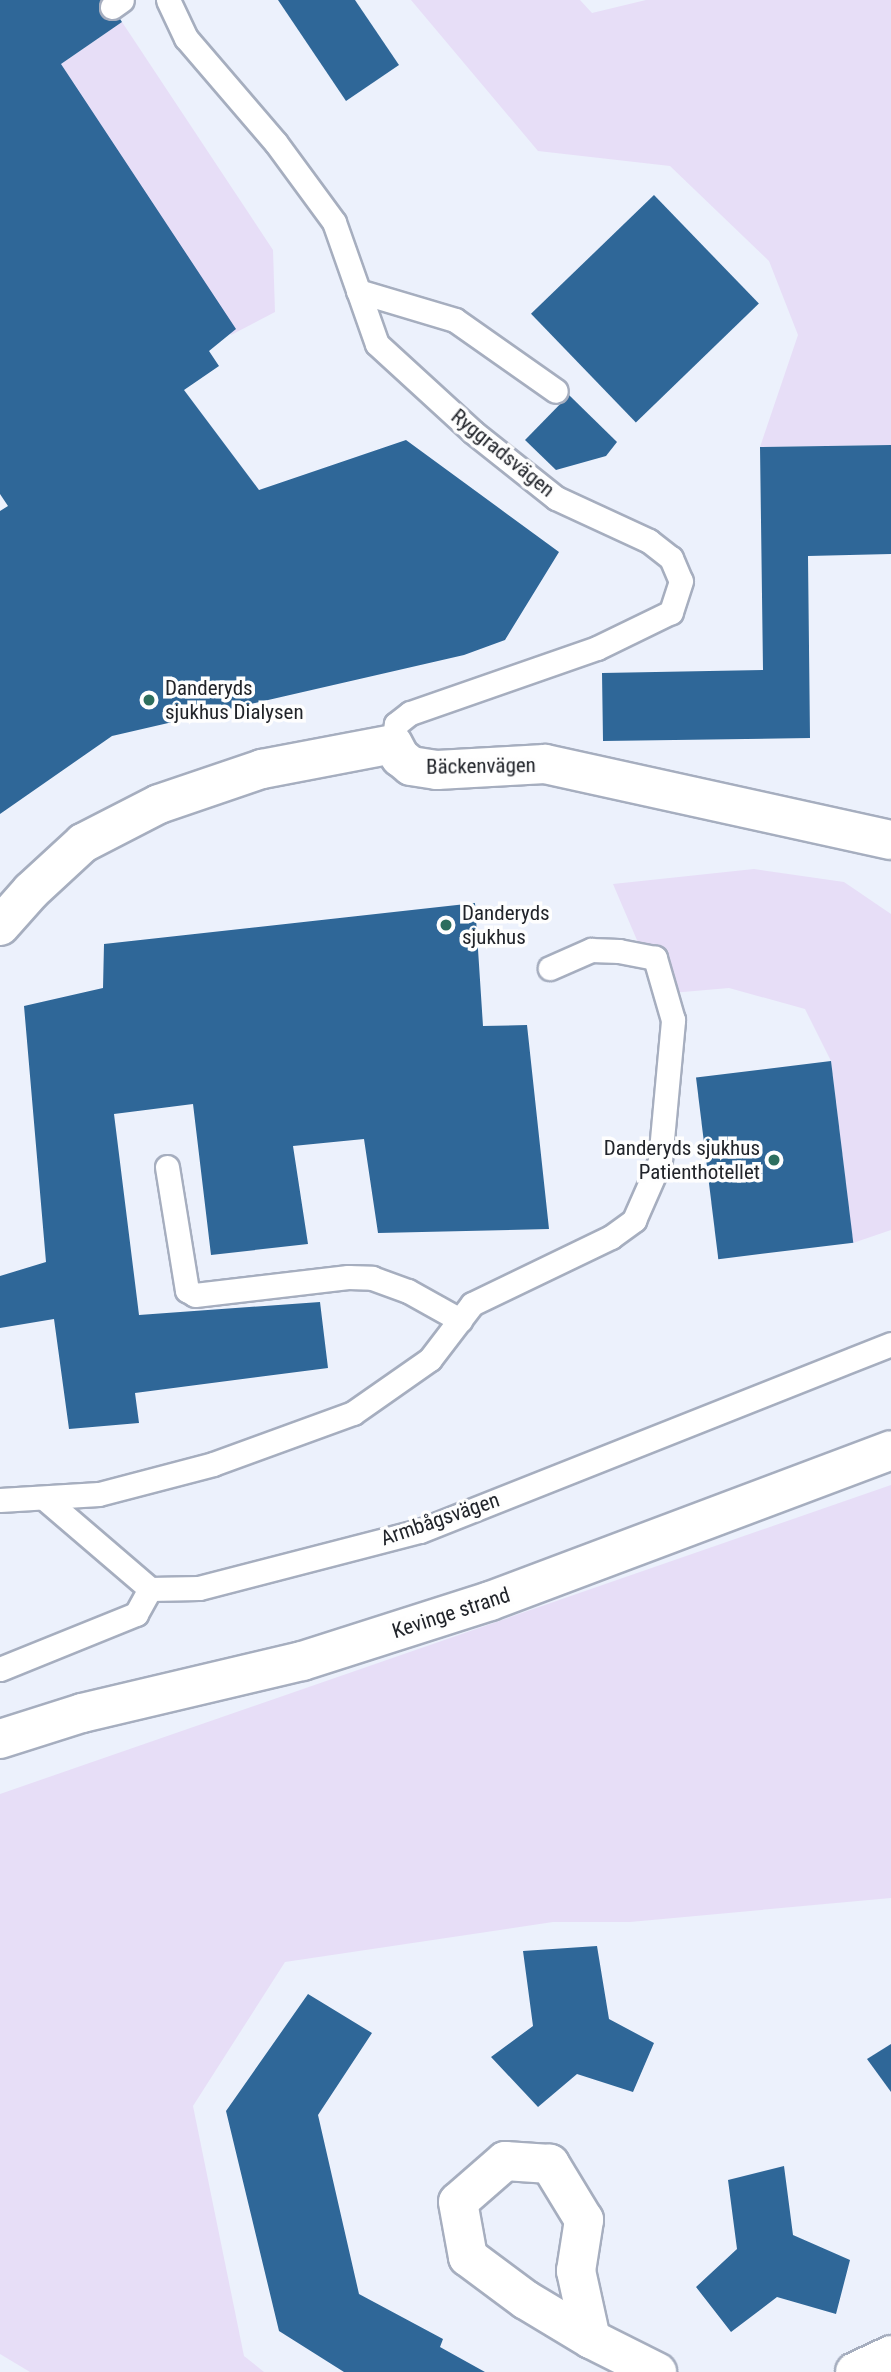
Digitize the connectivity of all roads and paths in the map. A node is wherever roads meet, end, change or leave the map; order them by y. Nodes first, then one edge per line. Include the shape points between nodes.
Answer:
1 (168, 0) edge
2 (358, 291) junction
3 (556, 391) dead end
4 (393, 744) junction
5 (891, 840) edge
6 (0, 926) edge
7 (550, 968) dead end
8 (167, 1167) dead end
9 (460, 1320) junction
10 (891, 1344) edge
11 (891, 1450) edge
12 (44, 1498) junction
13 (0, 1500) edge
14 (150, 1588) junction
15 (0, 1669) edge
16 (0, 1739) edge
17 (591, 2339) junction
18 (891, 2355) edge
19 (657, 2372) edge
20 (855, 2372) edge

1 - 2 lane, Ryggradsvägen via 186,38 276,143 334,222
2 - 3 lane via 455,320
2 - 4 lane, Ryggradsvägen via 377,344 473,432 556,498 649,541 671,558 681,581 671,612 597,648 410,713 396,724
4 - 5 street, Bäckenvägen via 411,765 437,770 545,764
4 - 6 street via 262,769 159,804 83,843 30,891
7 - 9 lane via 591,950 655,958 673,1020 660,1161 635,1220 611,1237 472,1304
8 - 9 lane via 187,1290 195,1295 372,1278 408,1291
9 - 12 lane via 430,1359 353,1413 214,1464 99,1494
10 - 14 lane, Armbågsvägen via 420,1531 199,1588
11 - 16 street, Kevinge strand via 490,1601 302,1661 82,1713
12 - 13 lane
12 - 14 lane
14 - 15 lane via 136,1614
17 - 17 street via 576,2270 584,2220 550,2164 505,2161 458,2202 468,2257 526,2300
17 - 19 street
18 - 20 street

